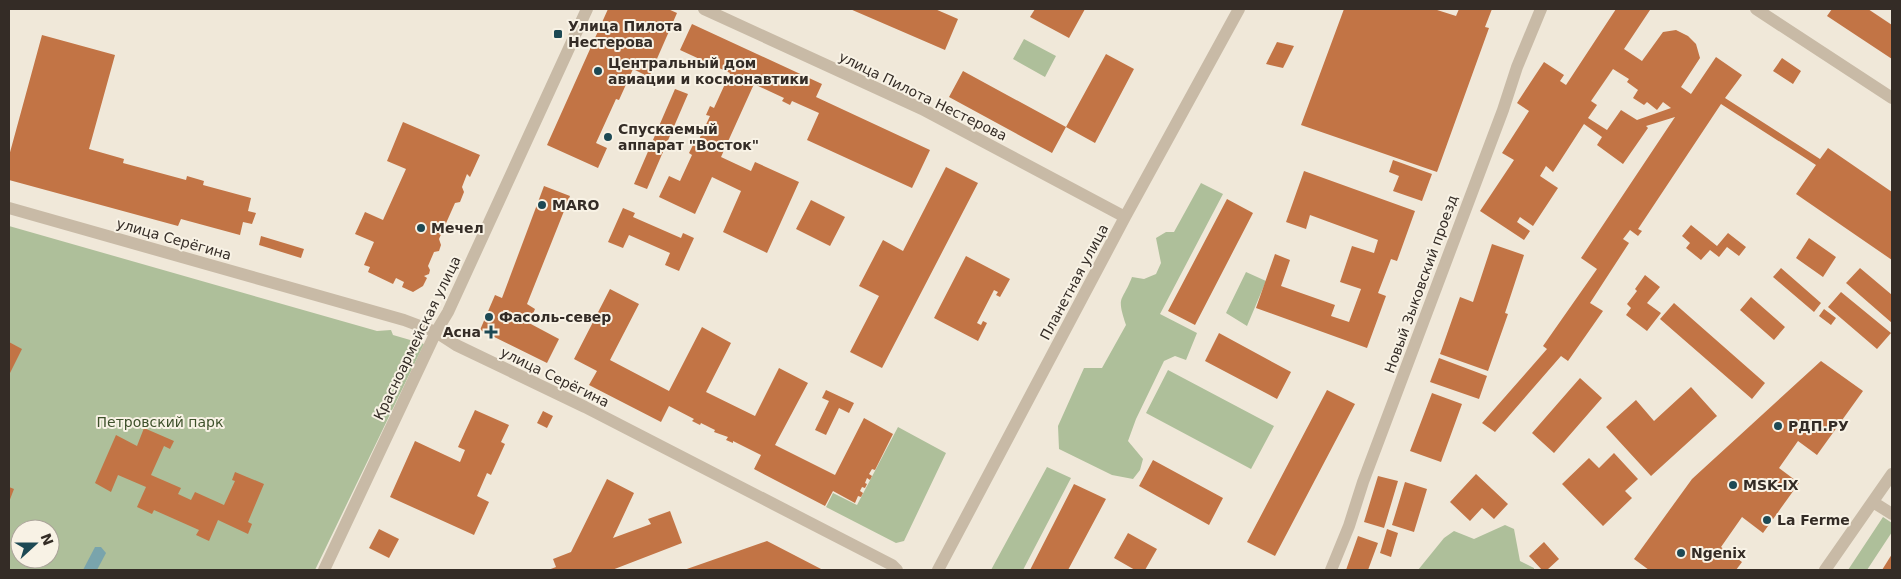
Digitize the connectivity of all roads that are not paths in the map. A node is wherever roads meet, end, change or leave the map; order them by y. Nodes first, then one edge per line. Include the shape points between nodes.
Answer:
1 (587, 9) edge
2 (704, 9) edge
3 (1239, 9) edge
4 (1541, 9) edge
5 (1756, 9) edge
6 (1892, 98) edge
7 (9, 208) edge
8 (1125, 218) junction
9 (436, 332) junction
10 (1892, 474) edge
11 (1874, 502) junction
12 (1892, 514) edge
13 (324, 570) edge
14 (896, 570) edge
15 (938, 570) edge
16 (1332, 570) edge
17 (1825, 570) edge

1 - 9 street, Красноармейская улица
2 - 8 street, улица Пилота Нестерова via 922,109
3 - 8 street, Планетная улица
4 - 16 street, Новый Зыковский проезд
5 - 6 street
7 - 9 street, улица Серёгина via 404,320
8 - 15 street, Планетная улица
9 - 13 street, Красноармейская улица
9 - 14 street, улица Серёгина via 456,346 585,407 892,565
10 - 11 street
11 - 12 street
11 - 17 street

